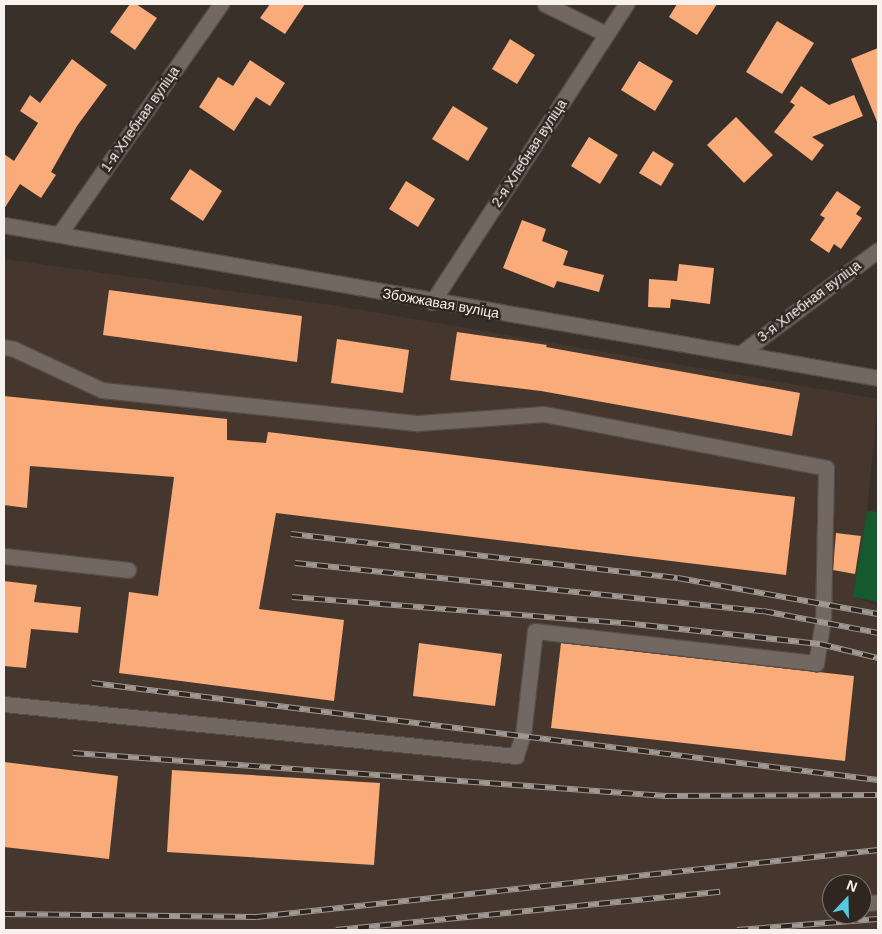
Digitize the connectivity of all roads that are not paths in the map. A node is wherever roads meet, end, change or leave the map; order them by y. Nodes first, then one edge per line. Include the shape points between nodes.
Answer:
1 (221, 4) edge
2 (545, 4) edge
3 (626, 4) edge
4 (606, 34) junction
5 (4, 225) edge
6 (60, 233) junction
7 (878, 250) edge
8 (432, 302) junction
9 (4, 347) edge
10 (740, 353) junction
11 (878, 378) edge
12 (4, 556) edge
13 (128, 570) dead end
14 (4, 704) edge

1 - 6 street, 1-я Хлебная вуліца
2 - 4 street
3 - 4 street, 2-я Хлебная вуліца
4 - 8 street, 2-я Хлебная вуліца
5 - 6 street, Збожжавая вуліца
6 - 8 street, Збожжавая вуліца
7 - 10 street, 3-я Хлебная вуліца
8 - 10 street, Збожжавая вуліца
9 - 14 street via 14,348 102,390 418,424 544,414 826,468 823,620 816,663 535,631 523,734 516,756
10 - 11 street, Збожжавая вуліца
12 - 13 street

